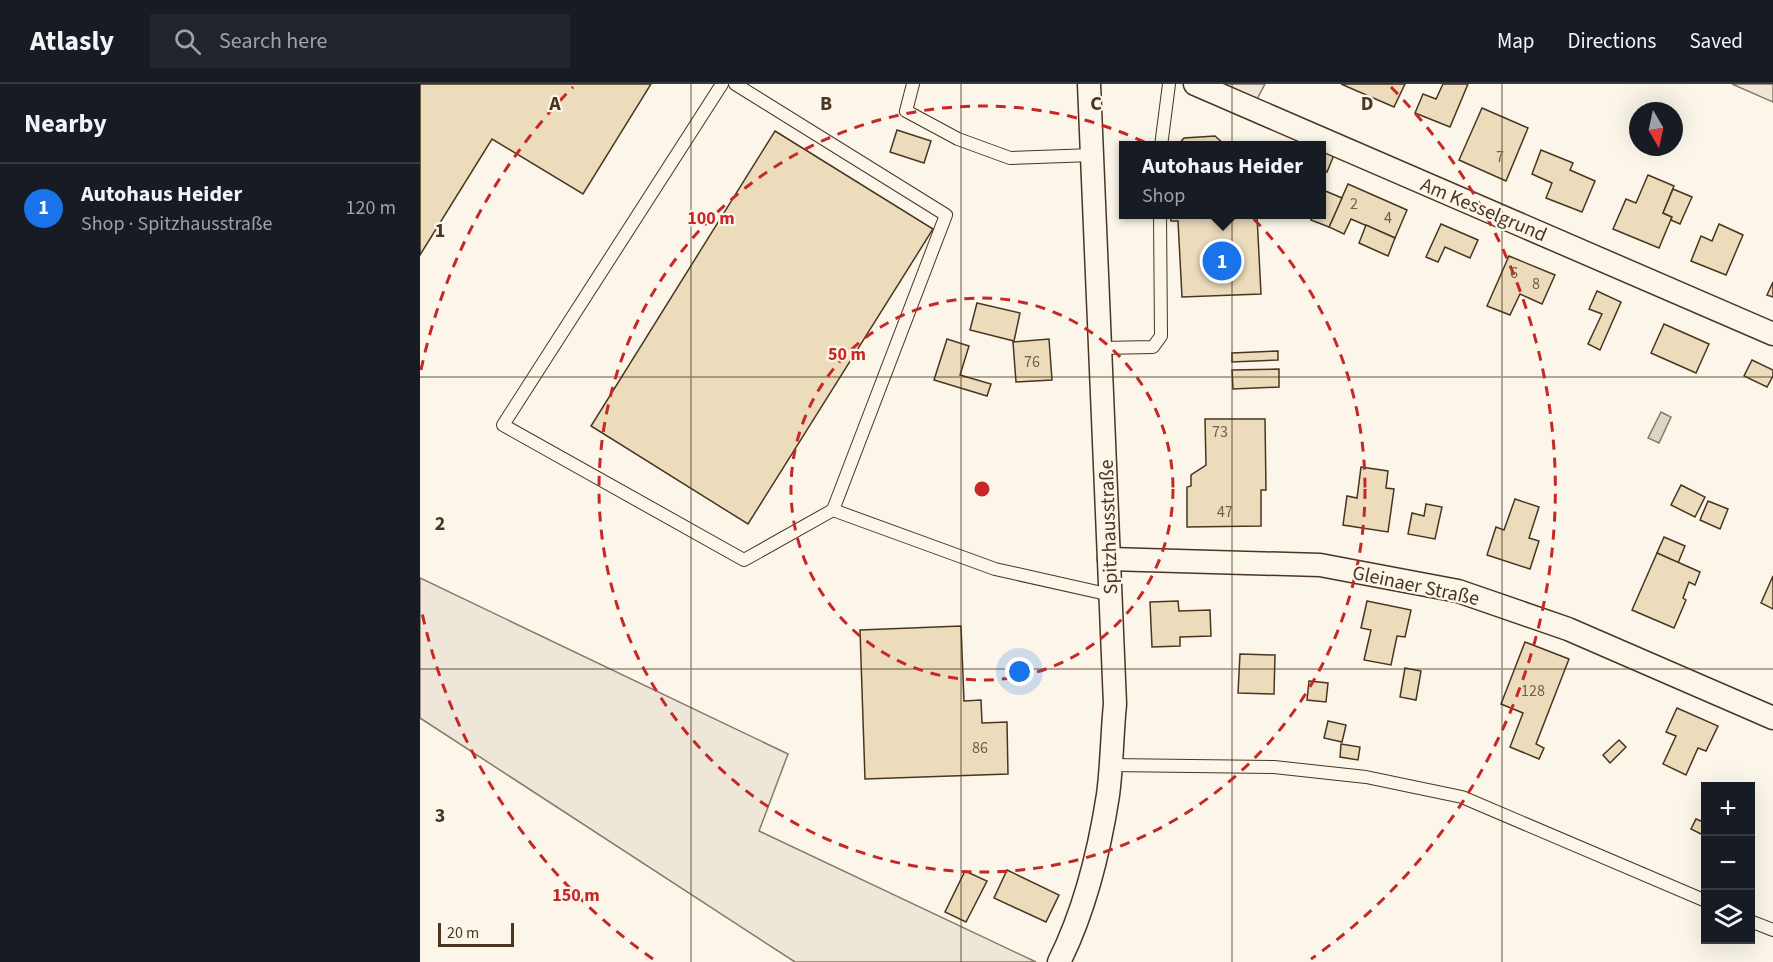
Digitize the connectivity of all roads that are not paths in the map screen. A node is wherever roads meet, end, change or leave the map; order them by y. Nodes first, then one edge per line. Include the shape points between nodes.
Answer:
1 (722, 84) edge
2 (735, 84) edge
3 (913, 84) edge
4 (1089, 84) edge
5 (1169, 84) edge
6 (1195, 84) edge
7 (1162, 141) edge
8 (1093, 155) junction
9 (1160, 219) edge
10 (1773, 334) edge
11 (1101, 348) junction
12 (833, 510) junction
13 (1109, 559) junction
14 (1111, 595) junction
15 (1773, 718) edge
16 (1110, 765) junction
17 (1701, 899) edge
18 (1755, 923) edge
19 (1773, 930) edge
20 (1059, 962) edge

1 - 12 lane via 503,425 744,560
2 - 12 lane via 946,215
3 - 8 lane via 906,111 958,139 1010,158
4 - 8 street, Spitzhausstraße
5 - 7 lane
6 - 10 street, Am Kesselgrund
8 - 11 street, Spitzhausstraße
9 - 11 lane via 1161,336 1154,347
11 - 13 street, Spitzhausstraße
12 - 14 lane via 995,569
13 - 14 street, Spitzhausstraße
13 - 15 street, Gleinaer Straße via 1320,565 1458,591 1568,629
14 - 16 street, Spitzhausstraße via 1114,704
16 - 17 lane via 1274,767 1366,777 1462,797
16 - 20 street, Spitzhausstraße via 1092,877
18 - 19 lane

